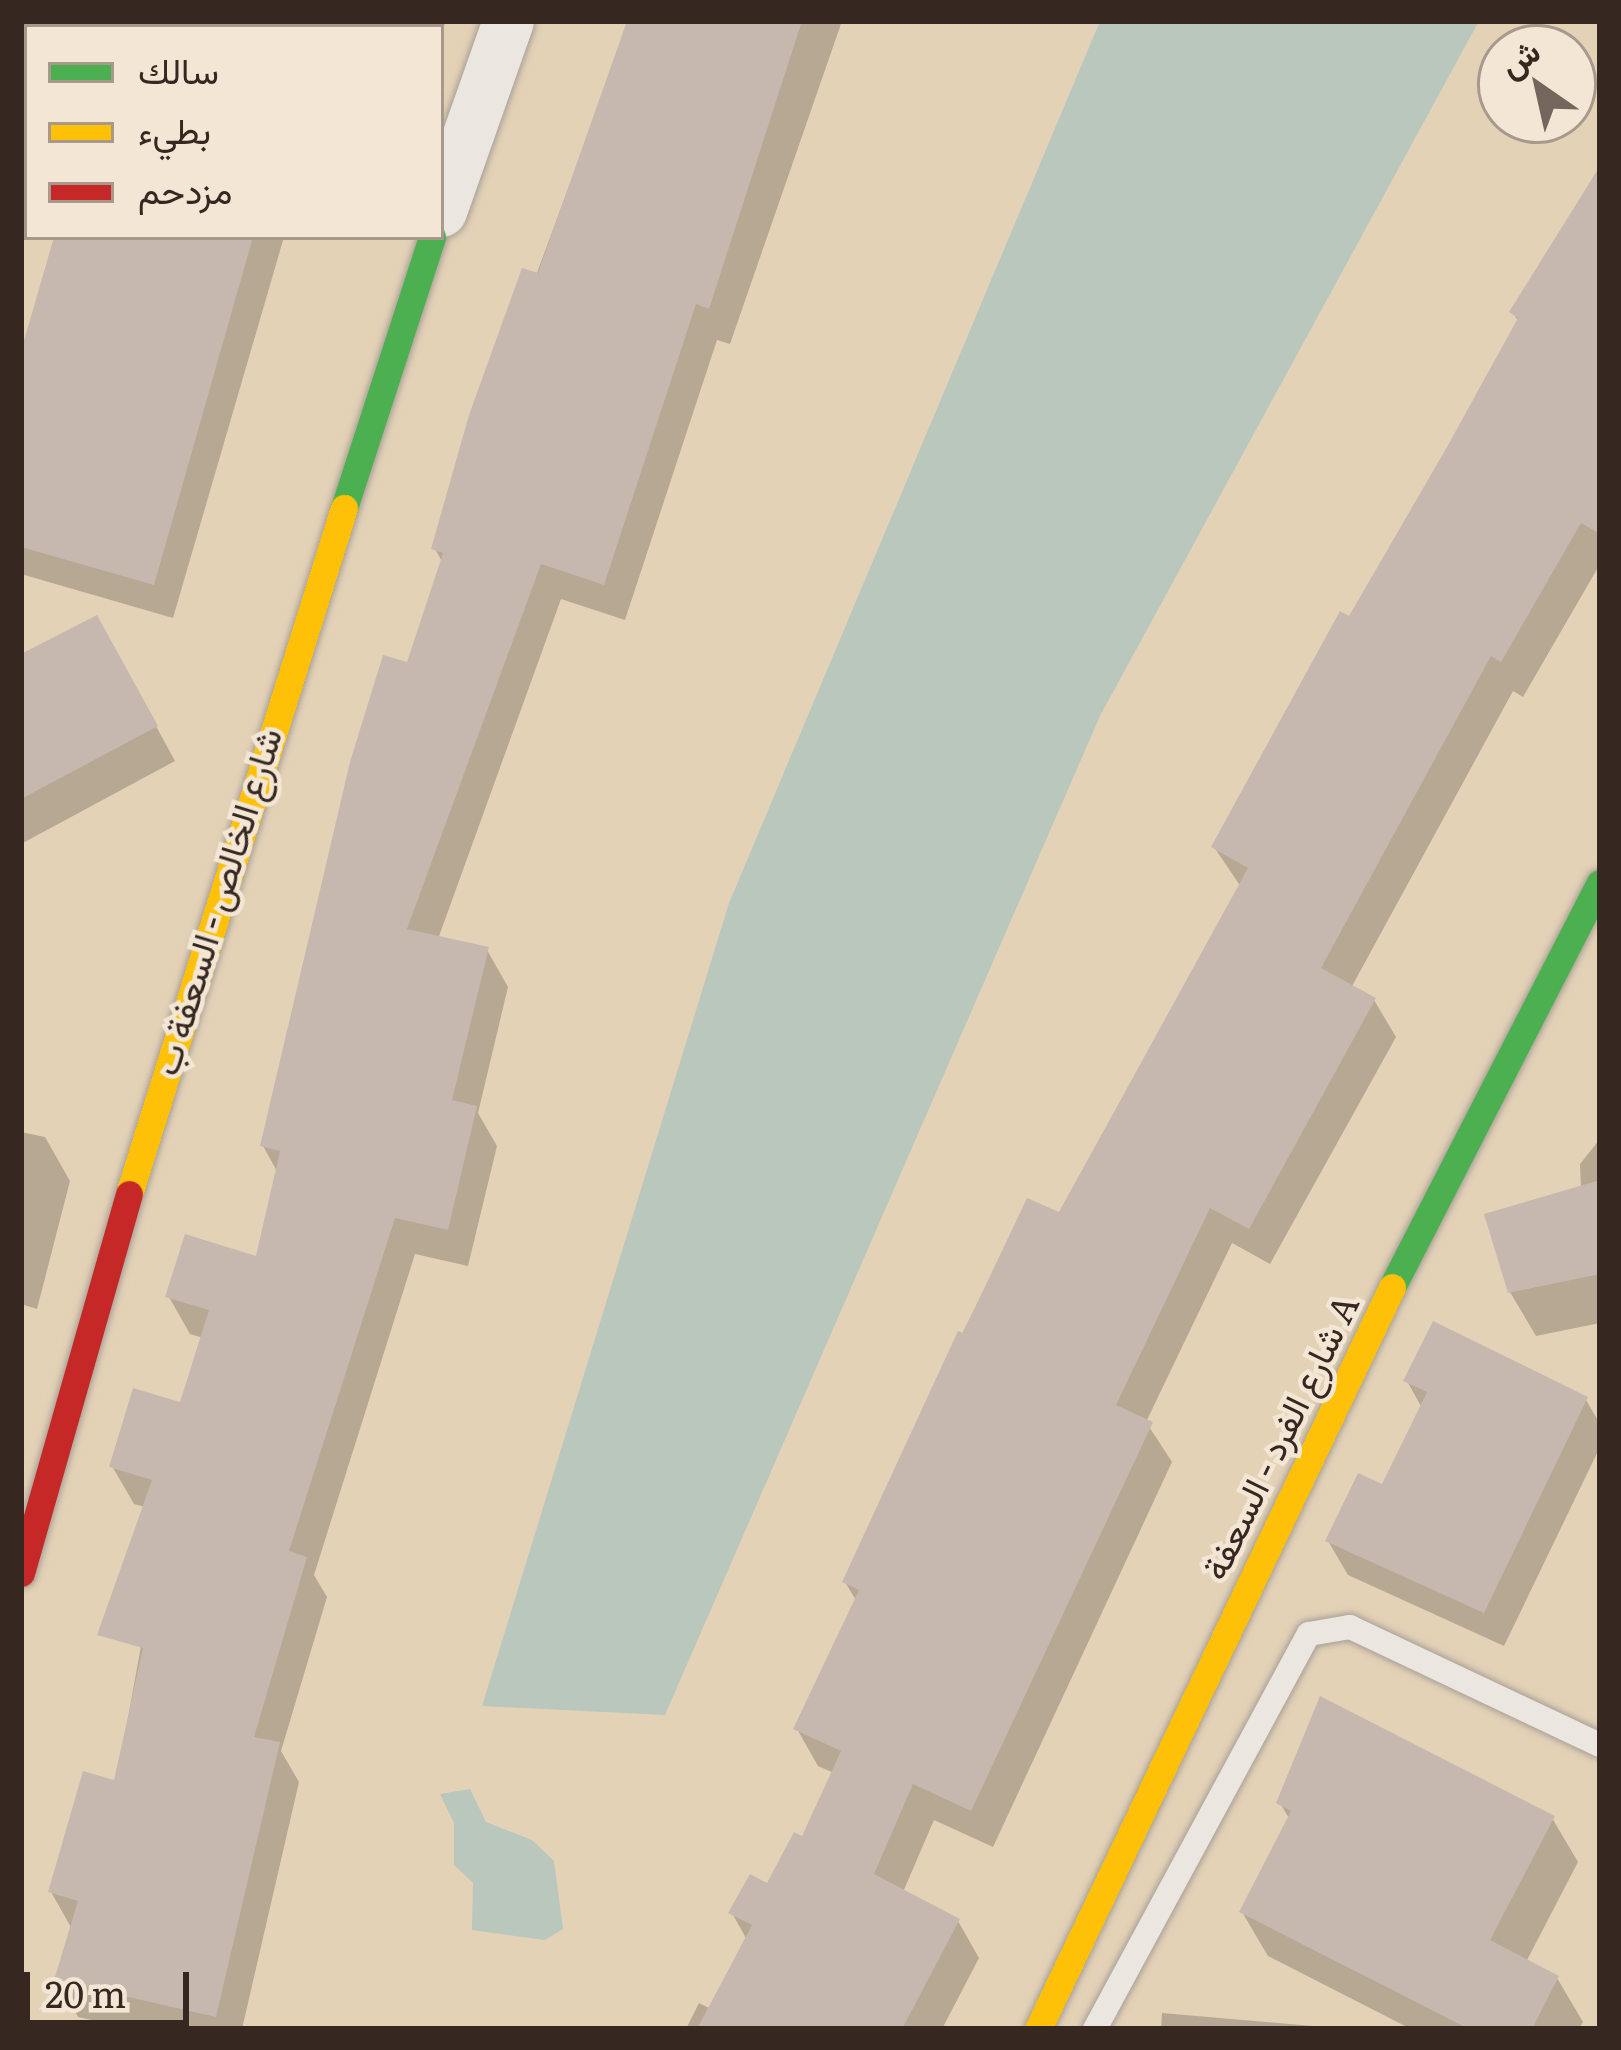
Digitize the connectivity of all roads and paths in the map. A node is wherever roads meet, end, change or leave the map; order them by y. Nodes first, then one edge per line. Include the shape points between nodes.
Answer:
1 (508, 21) edge
2 (444, 202) edge
3 (431, 240) edge
4 (1600, 883) edge
5 (21, 1573) edge
6 (1600, 1745) edge
7 (1038, 2029) edge
8 (1095, 2029) edge

1 - 2 street
3 - 5 street, شارع الخالص - السعفة ب via 199,952
4 - 7 street, شارع الفرد - السعفة A via 1309,1450
6 - 8 lane via 1350,1627 1309,1634

